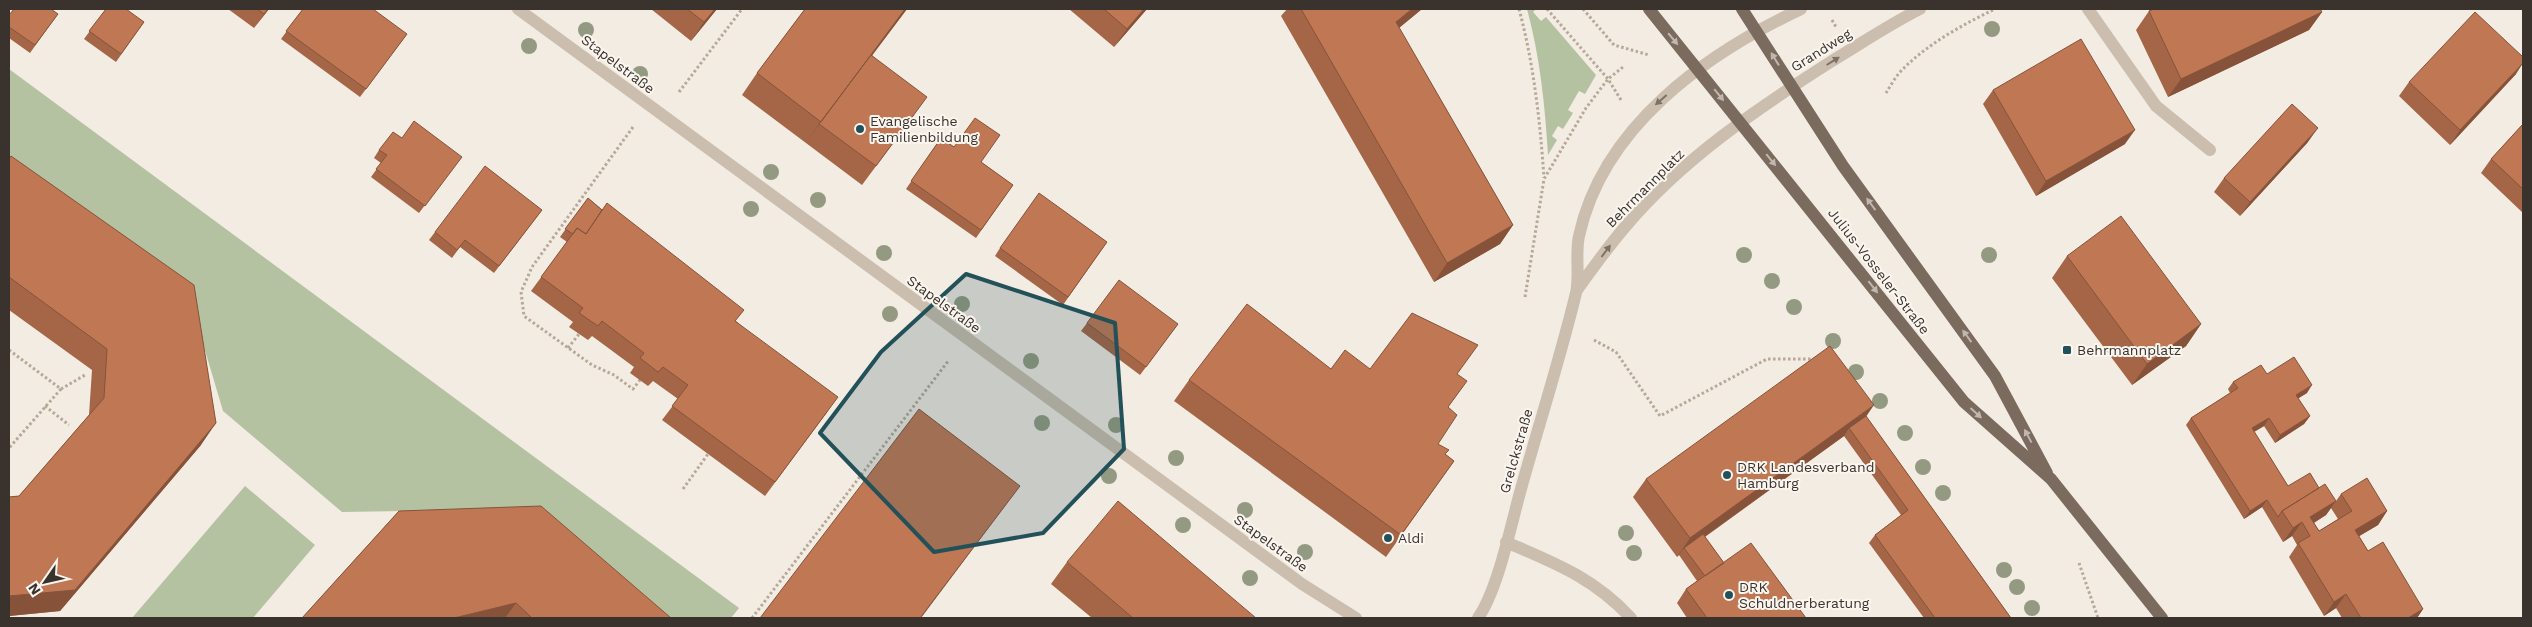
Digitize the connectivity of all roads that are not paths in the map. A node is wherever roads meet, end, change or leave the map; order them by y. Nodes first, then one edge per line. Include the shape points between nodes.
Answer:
1 (518, 9) edge
2 (1649, 9) edge
3 (1742, 9) edge
4 (1801, 9) edge
5 (1920, 9) edge
6 (2088, 9) edge
7 (1758, 31) junction
8 (1698, 68) junction
9 (1792, 87) junction
10 (1741, 122) junction
11 (2210, 150) dead end
12 (1577, 290) junction
13 (2051, 479) junction
14 (1506, 542) junction
15 (1356, 618) edge
16 (1478, 618) edge
17 (1631, 618) edge
18 (2162, 618) edge

1 - 15 street, Stapelstraße via 1302,584
2 -> 8 main road, Julius-Vosseler-Straße
3 - 7 main road, Julius-Vosseler-Straße
4 - 7 street
9 -> 5 street, Grandweg
6 - 11 street via 2156,106
7 - 8 street
9 -> 7 main road, Julius-Vosseler-Straße
8 -> 10 main road, Julius-Vosseler-Straße
8 -> 12 street, Behrmannplatz via 1638,123 1609,164 1579,237
9 - 10 street, Grandweg
13 -> 9 main road, Julius-Vosseler-Straße via 1995,376 1843,166
12 -> 10 street, Behrmannplatz via 1645,206 1679,172
10 -> 13 main road, Julius-Vosseler-Straße via 1964,402
12 - 14 street, Grelckstraße
13 - 18 main road, Julius-Vosseler-Straße
14 - 16 street, Grelckstraße via 1489,597
14 - 17 street via 1572,570 1602,590

